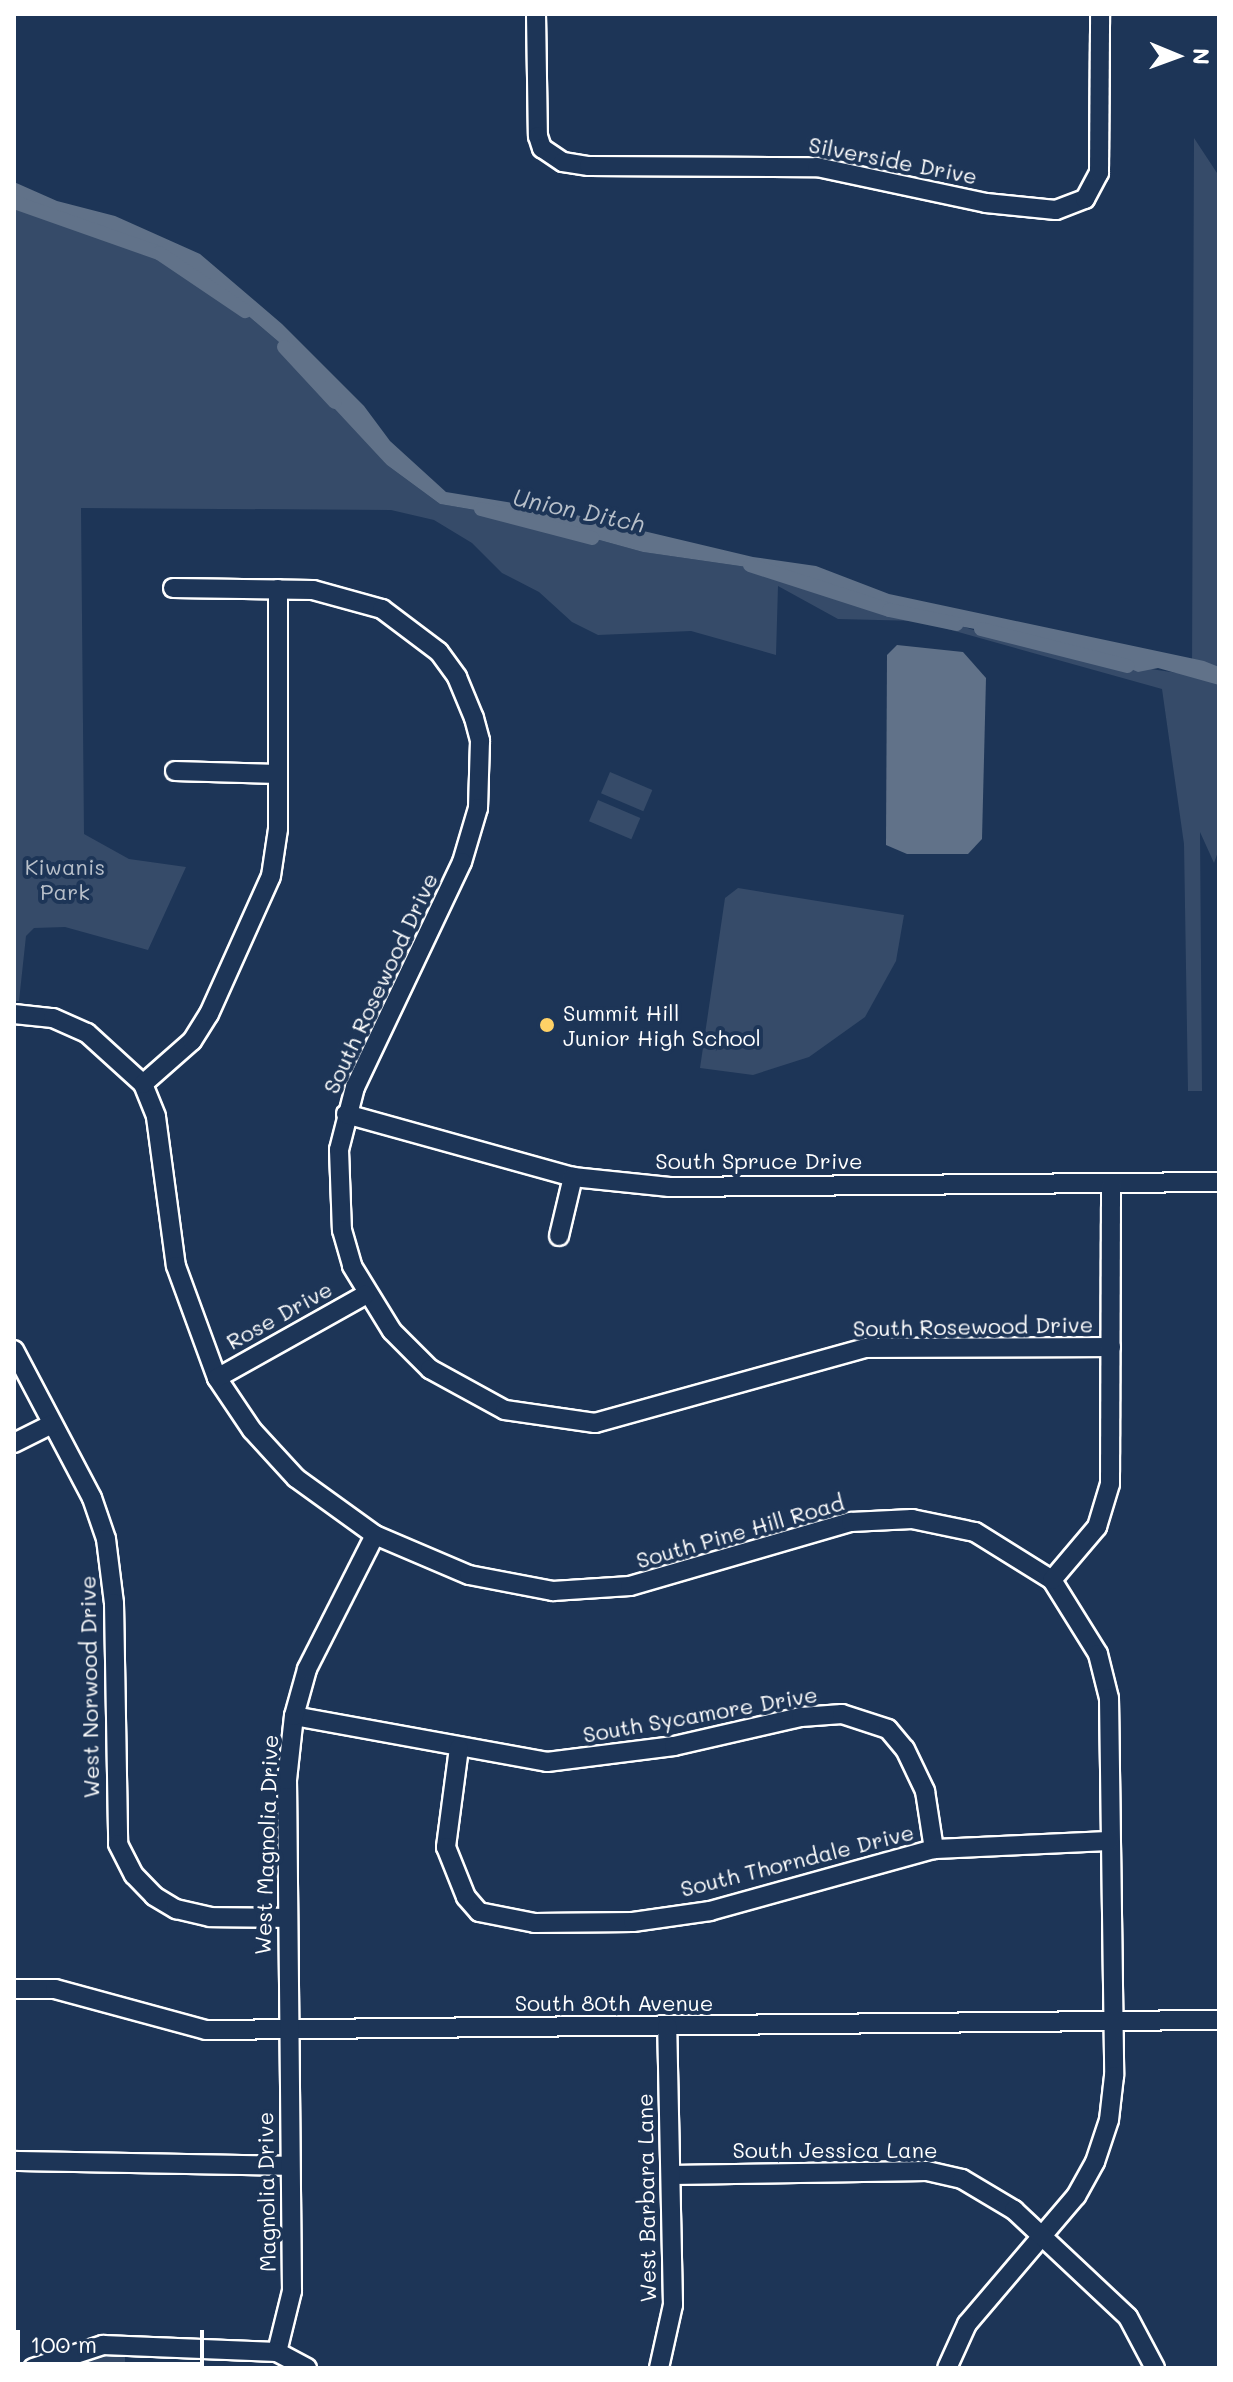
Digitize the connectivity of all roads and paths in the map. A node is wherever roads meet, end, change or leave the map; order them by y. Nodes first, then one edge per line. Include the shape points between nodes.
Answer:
1 (536, 14) edge
2 (1100, 14) edge
3 (173, 588) dead end
4 (278, 589) junction
5 (175, 771) dead end
6 (277, 774) junction
7 (14, 1014) edge
8 (143, 1084) junction
9 (346, 1114) junction
10 (573, 1177) junction
11 (1219, 1182) edge
12 (1111, 1184) junction
13 (559, 1236) dead end
14 (365, 1295) junction
15 (1111, 1347) junction
16 (14, 1350) edge
17 (217, 1378) junction
18 (52, 1424) junction
19 (14, 1443) edge
20 (375, 1535) junction
21 (1052, 1580) junction
22 (294, 1716) junction
23 (459, 1748) junction
24 (1110, 1841) junction
25 (934, 1849) junction
26 (287, 1918) junction
27 (14, 1989) edge
28 (1219, 2020) edge
29 (1113, 2023) junction
30 (667, 2026) junction
31 (286, 2029) junction
32 (14, 2161) edge
33 (289, 2166) junction
34 (671, 2175) junction
35 (1043, 2238) junction
36 (277, 2352) junction
37 (33, 2368) edge
38 (307, 2368) edge
39 (659, 2368) edge
40 (947, 2368) edge
41 (1155, 2368) edge

1 - 2 street, Silverside Drive via 538,136 542,148 563,162 817,167 986,203 1056,210 1085,199 1099,173
3 - 4 street, South Rosewood Drive
4 - 6 street
4 - 9 street, South Rosewood Drive via 353,597 411,626 457,677 480,741 478,808 462,862
5 - 6 street
6 - 8 street via 276,854 261,900 192,1041
7 - 8 street, South Pine Hill Road via 53,1018 87,1033
8 - 17 street, South Pine Hill Road via 156,1117 176,1266
9 - 10 street, South Spruce Drive
9 - 14 street, South Rosewood Drive via 339,1150 342,1230
10 - 12 street, South Spruce Drive via 669,1187
10 - 13 street
11 - 12 street, South Spruce Drive
12 - 15 street
14 - 15 street, South Rosewood Drive via 402,1341 461,1390 505,1410 564,1421 595,1423 628,1416 866,1348
14 - 17 street, Rose Drive
15 - 21 street via 1106,1503 1085,1544
16 - 18 street, West Norwood Drive
17 - 20 street, South Pine Hill Road via 252,1430 296,1478
18 - 19 street
18 - 26 street, West Norwood Drive via 92,1498 113,1572 118,1844 134,1875 176,1909 210,1917
20 - 21 street, South Pine Hill Road via 469,1575 553,1591 630,1586 851,1522 912,1519 975,1532
20 - 22 street, West Magnolia Drive via 307,1669
21 - 24 street, South Pine Hill Road via 1098,1654 1109,1698
22 - 23 street, South Sycamore Drive
22 - 26 street, West Magnolia Drive via 287,1780
23 - 25 street, South Sycamore Drive via 547,1762 660,1748 801,1717 842,1714 888,1729 905,1749 925,1791
23 - 25 street, South Thorndale Drive via 446,1847 466,1897 479,1912 562,1925 658,1919 759,1900
24 - 25 street, South Thorndale Drive
24 - 29 street, South Pine Hill Road
26 - 31 street, West Magnolia Drive
27 - 31 street, South 80th Avenue via 55,1989 206,2030
28 - 29 street, South 80th Avenue
29 - 30 street, South 80th Avenue
29 - 35 street, South Pine Hill Road via 1109,2120 1095,2162
30 - 31 street, South 80th Avenue
30 - 34 street, West Barbara Lane
31 - 33 street, Magnolia Drive
32 - 33 street
33 - 36 street, Magnolia Drive via 292,2291
34 - 35 street, South Jessica Lane via 942,2173 998,2197
34 - 39 street, West Barbara Lane via 673,2305
35 - 40 street, South Pine Hill Road via 967,2324
35 - 41 street, South Jessica Lane via 1128,2317
36 - 37 street via 103,2345
36 - 38 street

